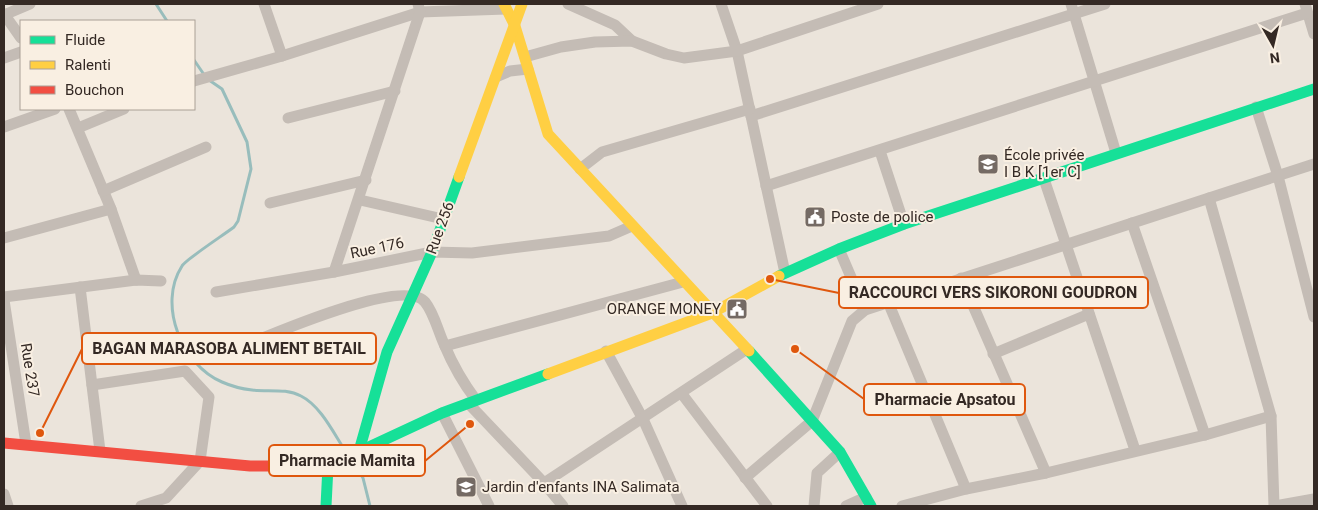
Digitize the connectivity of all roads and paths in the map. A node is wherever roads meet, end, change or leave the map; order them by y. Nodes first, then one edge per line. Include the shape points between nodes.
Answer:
1 (30, 4) edge
2 (264, 4) edge
3 (522, 4) edge
4 (568, 4) edge
5 (721, 4) edge
6 (878, 4) edge
7 (1105, 4) edge
8 (505, 6) edge
9 (419, 8) edge
10 (1306, 8) edge
11 (1073, 9) edge
12 (4, 14) edge
13 (515, 26) junction
14 (1314, 34) edge
15 (20, 37) edge
16 (632, 41) junction
17 (737, 51) junction
18 (20, 52) edge
19 (282, 56) junction
20 (525, 57) junction
21 (4, 58) edge
22 (528, 69) junction
23 (496, 77) junction
24 (195, 81) edge
25 (1094, 82) junction
26 (1314, 88) edge
27 (395, 91) junction
28 (1256, 108) junction
29 (52, 110) edge
30 (70, 110) edge
31 (122, 110) edge
32 (750, 112) junction
33 (288, 118) dead end
34 (4, 127) edge
35 (78, 128) junction
36 (206, 147) dead end
37 (880, 151) junction
38 (1116, 153) junction
39 (1314, 164) edge
40 (580, 169) junction
41 (1278, 176) junction
42 (1044, 179) junction
43 (366, 180) junction
44 (766, 186) junction
45 (103, 191) junction
46 (1209, 198) junction
47 (360, 200) junction
48 (270, 202) dead end
49 (111, 209) junction
50 (443, 219) junction
51 (1132, 223) junction
52 (904, 224) junction
53 (632, 226) junction
54 (4, 238) edge
55 (1067, 244) junction
56 (839, 249) junction
57 (432, 252) junction
58 (334, 272) junction
59 (785, 273) junction
60 (961, 278) junction
61 (136, 280) junction
62 (161, 281) dead end
63 (683, 282) junction
64 (80, 287) junction
65 (216, 292) dead end
66 (413, 295) junction
67 (4, 298) edge
68 (888, 302) junction
69 (865, 310) junction
70 (712, 313) junction
71 (1090, 314) junction
72 (1314, 317) edge
73 (445, 346) junction
74 (747, 349) junction
75 (606, 351) junction
76 (993, 354) junction
77 (217, 357) dead end
78 (92, 385) junction
79 (682, 394) junction
80 (472, 401) junction
81 (442, 413) junction
82 (1271, 416) junction
83 (643, 419) junction
84 (812, 421) junction
85 (1204, 435) junction
86 (4, 442) edge
87 (26, 444) junction
88 (1135, 450) junction
89 (100, 451) junction
90 (359, 451) junction
91 (840, 452) junction
92 (200, 461) junction
93 (328, 466) junction
94 (1046, 474) junction
95 (745, 478) junction
96 (544, 483) junction
97 (966, 489) junction
98 (4, 494) edge
99 (1314, 499) edge
100 (165, 502) edge
101 (869, 502) edge
102 (8, 506) edge
103 (141, 506) edge
104 (326, 506) edge
105 (489, 506) edge
106 (563, 506) edge
107 (681, 506) edge
108 (767, 506) edge
109 (814, 506) edge
110 (846, 506) edge
111 (902, 506) edge
112 (1277, 506) edge

1 - 12 street
2 - 19 street
3 - 13 street, Rue 256
4 - 16 street via 615,25
5 - 17 street
6 - 17 street
7 - 11 street
8 - 9 street
8 - 13 street
9 - 19 street
9 - 27 street
10 - 14 street
10 - 25 street
11 - 25 street
11 - 32 street
12 - 15 street
13 - 20 street
13 - 23 street, Rue 256
16 - 17 street via 684,58
16 - 20 street via 561,47
17 - 32 street
18 - 21 street
19 - 24 street
20 - 22 street
22 - 23 street
22 - 40 street via 548,134
23 - 50 street, Rue 256
25 - 37 street
25 - 38 street
26 - 28 street
27 - 33 street
27 - 43 street
28 - 38 street
28 - 41 street
29 - 34 street
30 - 35 street
31 - 35 street
32 - 40 street via 602,152
32 - 44 street
35 - 45 street
36 - 45 street
37 - 44 street
37 - 52 street
38 - 42 street
39 - 41 street
40 - 53 street
41 - 46 street
41 - 72 street
42 - 52 street
42 - 55 street
43 - 47 street
43 - 48 street
44 - 59 street
45 - 49 street
46 - 51 street
46 - 82 street
47 - 50 street
47 - 58 street
49 - 54 street
49 - 61 street
50 - 57 street, Rue 256
51 - 55 street
51 - 85 street
52 - 56 street
53 - 57 street, Rue 176 via 609,236 472,253
53 - 63 street
55 - 60 street
55 - 71 street
56 - 59 street
56 - 69 street
57 - 58 street, Rue 176
57 - 66 street, Rue 256
58 - 65 street, Rue 176
59 - 70 street
60 - 68 street
60 - 76 street
61 - 62 street
61 - 64 street
63 - 70 street
63 - 73 street
64 - 67 street
64 - 78 street
66 - 73 street via 424,301
66 - 77 street via 400,294 372,300 314,318
66 - 90 street, Rue 256 via 387,352
67 - 87 street, Rue 237
68 - 69 street
68 - 97 street
69 - 84 street via 852,321
70 - 74 street
70 - 75 street
71 - 76 street
71 - 88 street
73 - 80 street
74 - 79 street
74 - 84 street
75 - 80 street
75 - 83 street
76 - 94 street
78 - 89 street
78 - 92 street via 185,371 209,397
79 - 83 street
79 - 95 street
80 - 81 street
80 - 96 street
81 - 90 street
81 - 105 street
82 - 85 street
82 - 112 street
83 - 96 street
83 - 107 street
84 - 91 street
84 - 95 street
85 - 88 street
86 - 87 street
87 - 89 street
88 - 94 street
89 - 92 street
90 - 93 street
91 - 101 street
91 - 109 street via 817,473
92 - 93 street via 250,466
92 - 100 street
93 - 104 street
94 - 97 street
95 - 108 street
96 - 106 street
97 - 111 street
98 - 102 street
99 - 112 street
100 - 103 street
101 - 110 street

